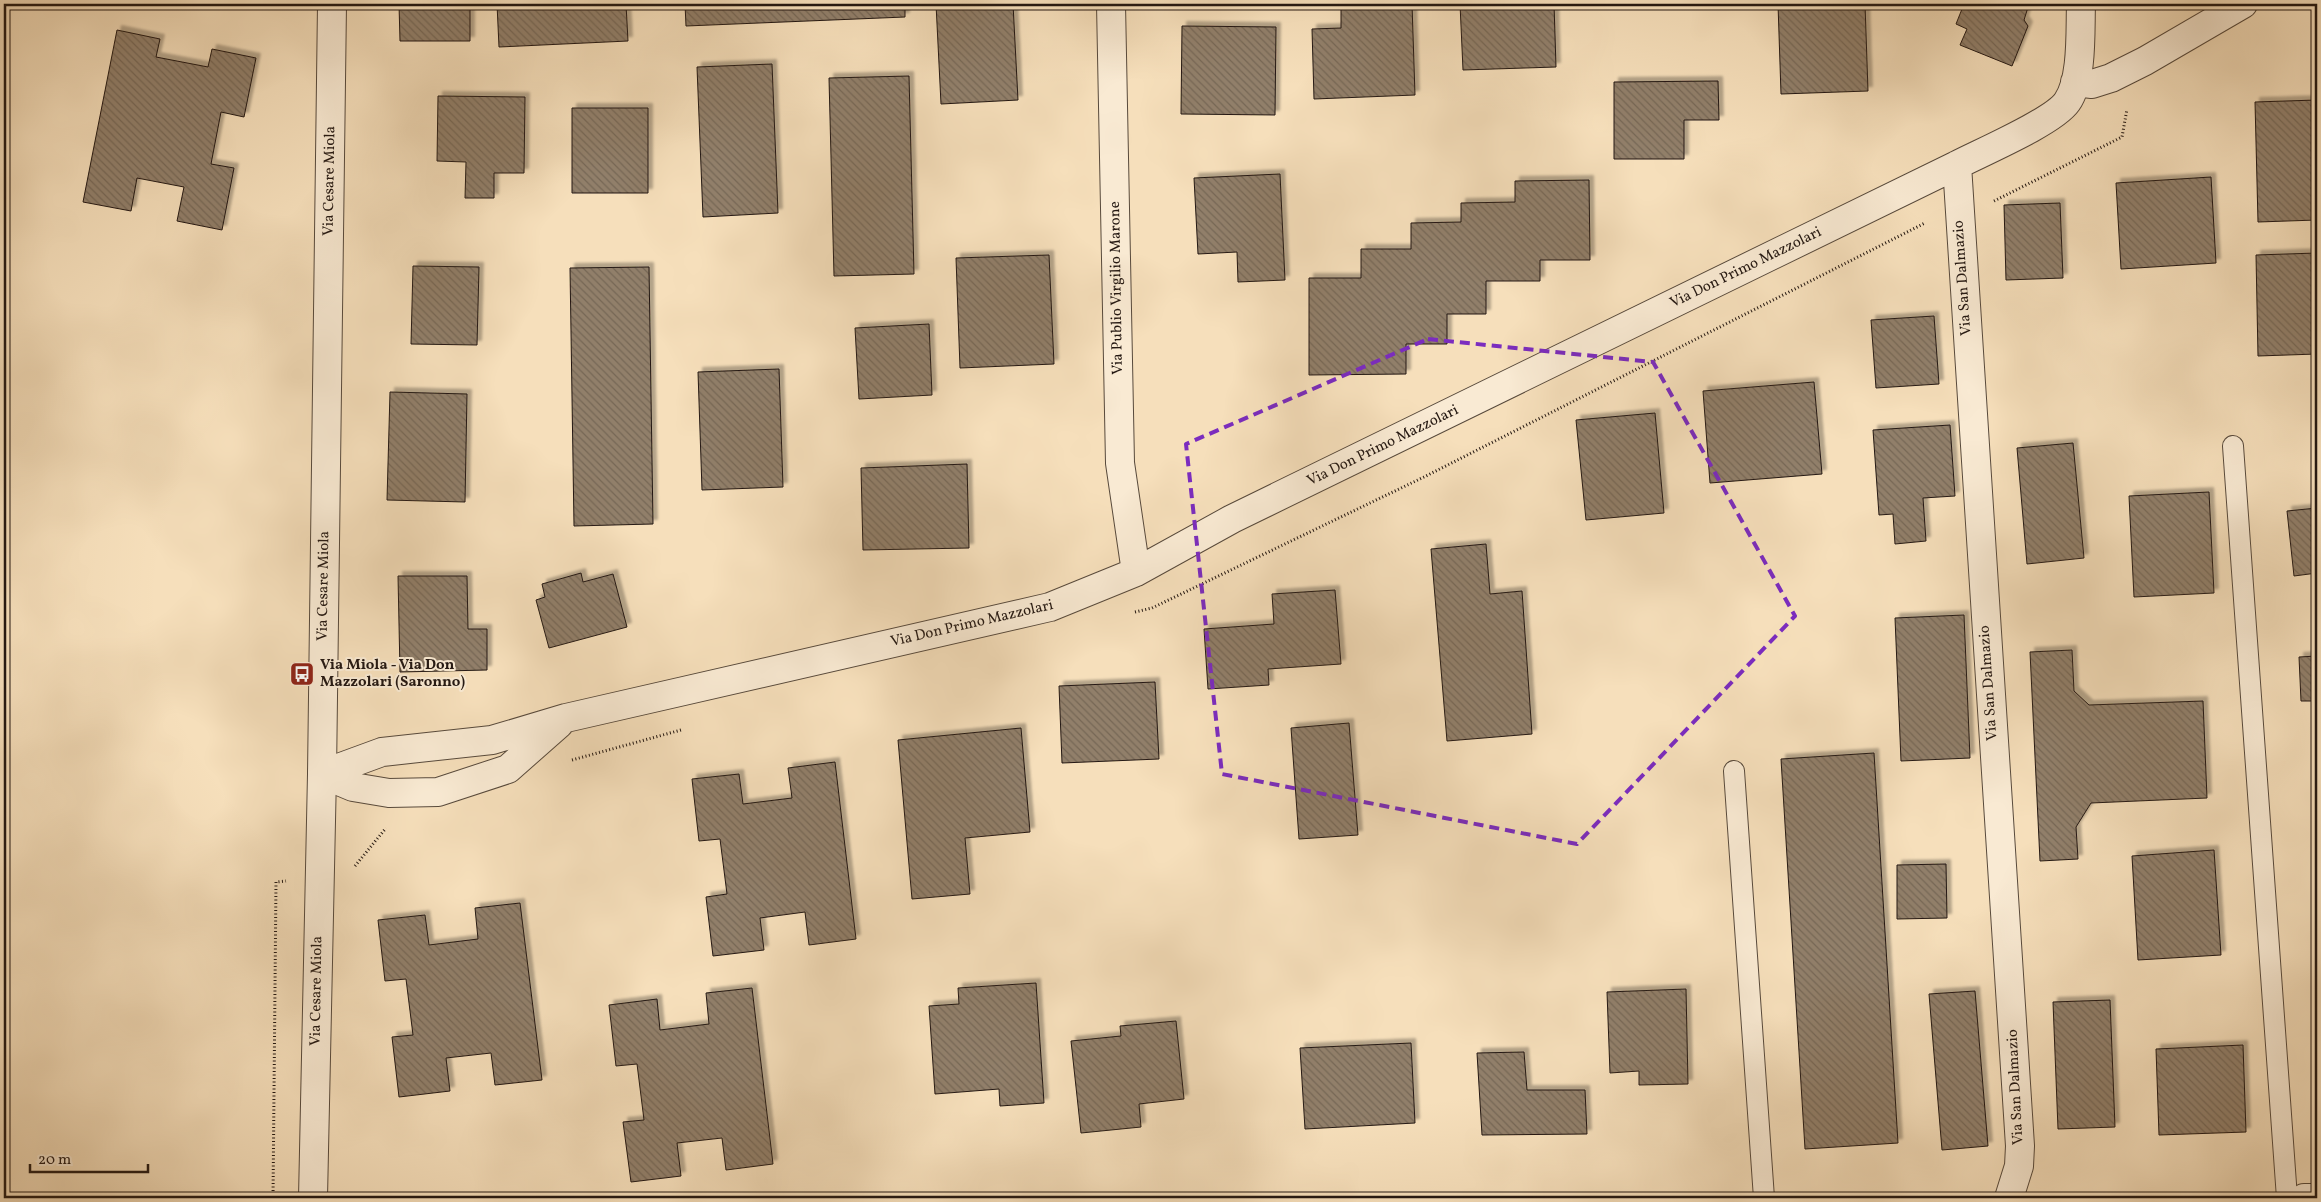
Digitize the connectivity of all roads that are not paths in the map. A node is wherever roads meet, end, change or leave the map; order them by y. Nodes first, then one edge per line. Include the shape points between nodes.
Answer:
1 (332, 4) edge
2 (1111, 4) edge
3 (2081, 4) edge
4 (2243, 4) edge
5 (2075, 82) junction
6 (1957, 165) junction
7 (2233, 446) dead end
8 (1136, 572) junction
9 (566, 718) junction
10 (1734, 772) dead end
11 (322, 774) junction
12 (313, 1198) edge
13 (1764, 1198) edge
14 (2009, 1198) edge
15 (2287, 1198) edge
16 (2304, 1198) edge
17 (2317, 1198) edge

1 - 11 street, Via Cesare Miola
2 - 8 street, Via Publio Virgilio Marone via 1120,463
3 - 5 street, Via Don Primo Mazzolari
4 - 5 street via 2111,78 2092,84
5 - 6 street, Via Don Primo Mazzolari via 2067,102 2052,116
6 - 8 street, Via Don Primo Mazzolari via 1232,519
6 - 14 street, Via San Dalmazio via 2020,1146 2019,1166
7 - 15 lane
8 - 9 street, Via Don Primo Mazzolari via 1050,606
9 - 11 street, Via Don Primo Mazzolari via 492,740 382,752
9 - 11 street, Via Don Primo Mazzolari via 508,769 438,792 389,793 353,787
10 - 13 lane
11 - 12 street, Via Cesare Miola
16 - 17 street

